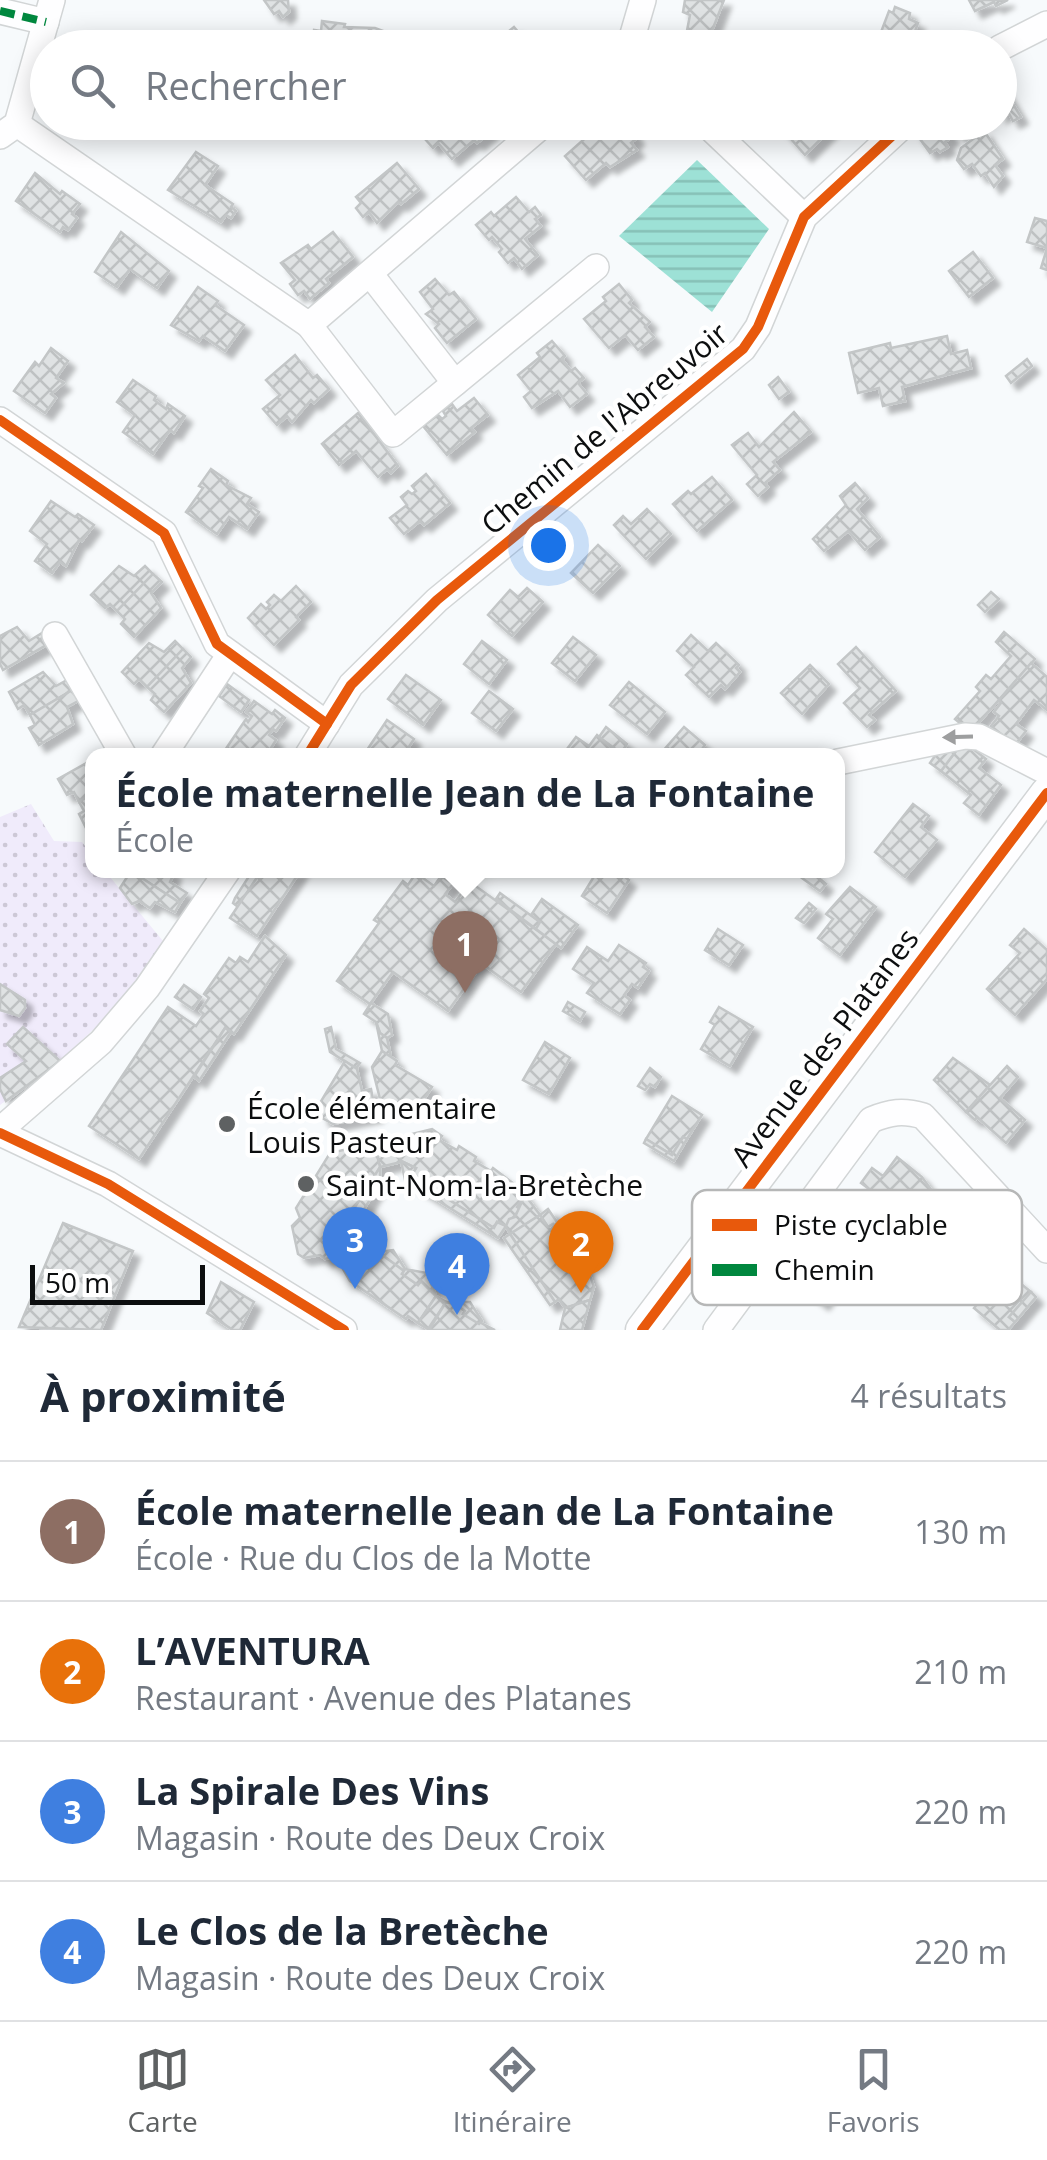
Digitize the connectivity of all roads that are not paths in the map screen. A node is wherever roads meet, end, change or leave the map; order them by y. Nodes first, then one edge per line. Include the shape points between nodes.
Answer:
1 (643, 0) edge
2 (0, 11) edge
3 (49, 11) edge
4 (1047, 24) edge
5 (634, 30) edge
6 (1017, 39) edge
7 (30, 66) edge
8 (8, 130) edge
9 (525, 140) edge
10 (723, 140) edge
11 (887, 140) edge
12 (804, 217) junction
13 (596, 266) dead end
14 (371, 275) junction
15 (309, 325) junction
16 (454, 384) junction
17 (0, 420) edge
18 (55, 635) dead end
19 (230, 654) junction
20 (327, 724) junction
21 (119, 748) edge
22 (168, 748) edge
23 (313, 748) edge
24 (845, 761) edge
25 (1047, 772) edge
26 (1047, 793) edge
27 (223, 878) edge
28 (0, 1132) edge
29 (748, 1190) edge
30 (819, 1190) edge
31 (991, 1190) edge
32 (1022, 1223) edge
33 (1047, 1250) edge
34 (692, 1264) edge
35 (734, 1305) edge
36 (344, 1330) edge
37 (642, 1330) edge
38 (716, 1330) edge

1 - 5 street
2 - 3 street
4 - 6 street
7 - 8 street
8 - 15 street
9 - 14 street
10 - 12 street
11 - 12 street, Chemin de l'Abreuvoir
12 - 20 street, Chemin de l'Abreuvoir via 743,349 437,600 351,685
13 - 16 street
14 - 15 street
14 - 16 street
15 - 16 street via 393,434
17 - 19 street via 164,533 217,644
18 - 21 street
19 - 20 street
19 - 22 street
20 - 23 street, Chemin de l'Abreuvoir
25 -> 24 street via 965,736
26 - 29 street, Avenue des Platanes
27 - 28 street via 101,1042
28 - 36 street via 108,1184
30 - 31 street via 871,1120 908,1111 923,1116
32 - 33 street
34 - 37 street, Avenue des Platanes
35 - 38 street

